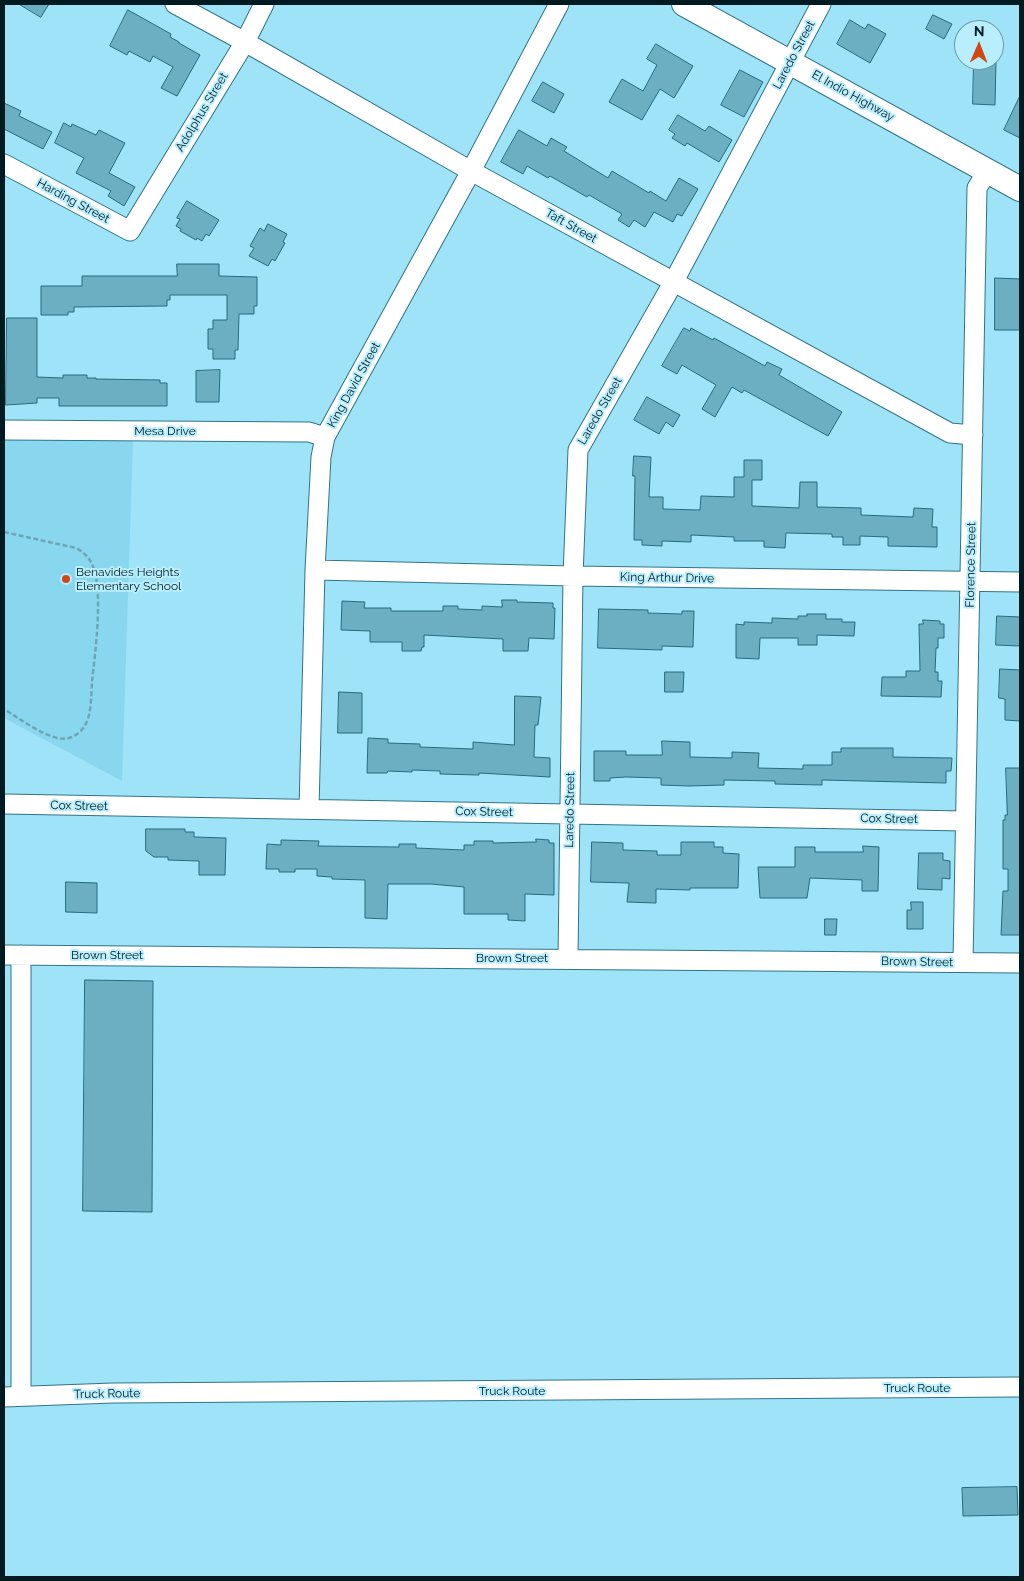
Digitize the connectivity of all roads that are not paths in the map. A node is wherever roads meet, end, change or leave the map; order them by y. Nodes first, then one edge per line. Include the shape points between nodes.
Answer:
1 (175, 4) edge
2 (264, 4) edge
3 (559, 4) edge
4 (684, 4) edge
5 (821, 4) edge
6 (245, 42) junction
7 (791, 62) junction
8 (4, 164) edge
9 (988, 170) junction
10 (472, 171) junction
11 (1020, 189) edge
12 (137, 218) joint
13 (673, 283) junction
14 (4, 430) edge
15 (973, 435) junction
16 (325, 437) junction
17 (315, 570) junction
18 (573, 576) junction
19 (971, 582) junction
20 (1020, 582) edge
21 (4, 804) edge
22 (309, 809) junction
23 (570, 813) junction
24 (965, 821) junction
25 (13, 955) edge
26 (568, 958) junction
27 (963, 962) junction
28 (1020, 963) edge
29 (1020, 1387) edge
30 (13, 1396) edge

1 - 6 street, Taft Street
2 - 6 street, Adolphus Street
3 - 10 street, King David Street
4 - 7 main road, El Indio Highway
5 - 7 street, Laredo Street
6 - 10 street, Taft Street
6 - 12 street, Adolphus Street
7 - 9 main road, El Indio Highway
7 - 13 street, Laredo Street
8 - 12 street, Harding Street via 130,231
9 - 11 main road, El Indio Highway
9 - 15 street, Florence Street via 977,188
10 - 13 street, Taft Street
10 - 16 street, King David Street
13 - 15 street, Taft Street via 950,433
13 - 18 street, Laredo Street via 578,450
14 - 16 street, Mesa Drive via 309,432
15 - 19 street, Florence Street
16 - 17 street, King David Street
17 - 18 street, King Arthur Drive
17 - 22 street, King David Street
18 - 19 street, King Arthur Drive
18 - 23 street, Laredo Street
19 - 20 street, King Arthur Drive
19 - 24 street, Florence Street
21 - 22 street, Cox Street
22 - 23 street, Cox Street
23 - 24 street, Cox Street
23 - 26 street, Laredo Street
24 - 27 street, Florence Street
25 - 26 street, Brown Street
25 - 30 street
26 - 27 street, Brown Street
27 - 28 street, Brown Street
29 - 30 street, Truck Route

